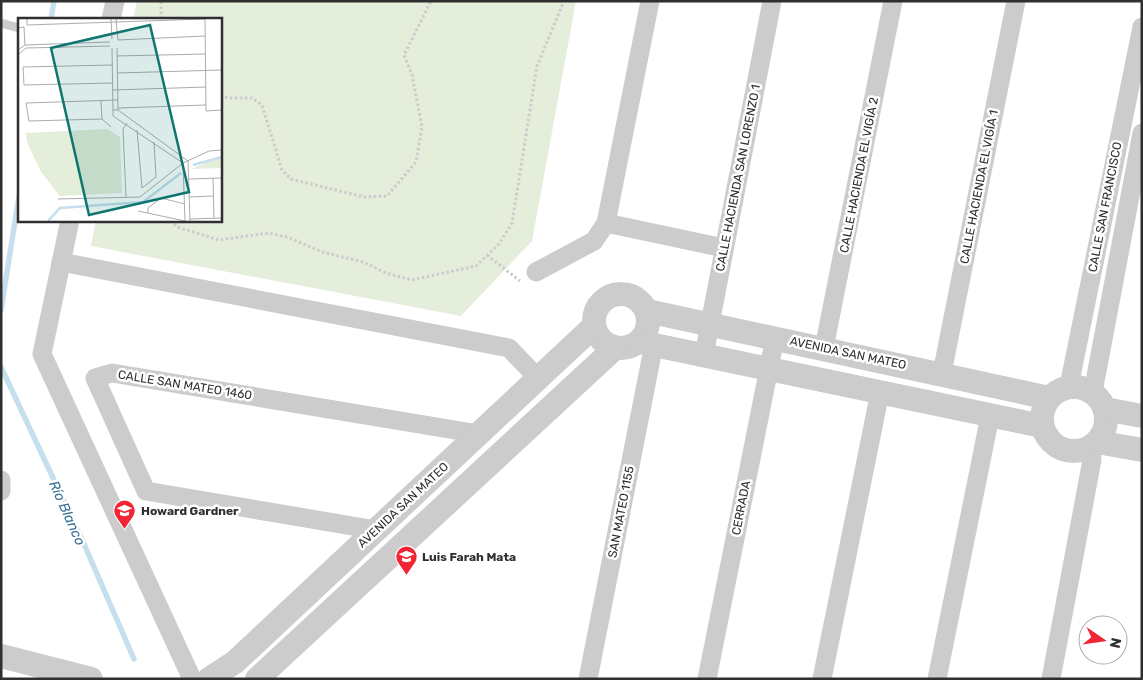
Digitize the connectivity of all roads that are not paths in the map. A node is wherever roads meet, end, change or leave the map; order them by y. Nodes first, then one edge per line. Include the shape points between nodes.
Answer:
1 (115, 1) edge
2 (650, 1) edge
3 (772, 1) edge
4 (893, 1) edge
5 (1016, 1) edge
6 (111, 18) edge
7 (1, 23) edge
8 (1142, 27) edge
9 (18, 28) edge
10 (1142, 133) edge
11 (70, 221) edge
12 (606, 223) junction
13 (724, 248) junction
14 (62, 262) junction
15 (536, 272) road end
16 (647, 310) junction
17 (710, 324) junction
18 (594, 326) junction
19 (775, 338) junction
20 (647, 343) junction
21 (615, 348) junction
22 (824, 348) junction
23 (704, 355) junction
24 (898, 364) junction
25 (769, 369) junction
26 (942, 373) junction
27 (538, 378) junction
28 (1059, 392) junction
29 (885, 393) junction
30 (1099, 401) junction
31 (990, 416) junction
32 (1142, 416) edge
33 (1042, 426) junction
34 (479, 434) junction
35 (1094, 444) junction
36 (1142, 450) edge
37 (1, 480) edge
38 (1, 491) edge
39 (376, 530) junction
40 (1, 656) edge
41 (91, 679) edge
42 (192, 679) edge
43 (209, 679) edge
44 (257, 679) edge
45 (588, 679) edge
46 (707, 679) edge
47 (822, 679) edge
48 (937, 679) edge
49 (1051, 679) edge

1 - 6 street
2 - 12 street
3 - 13 street, CALLE HACIENDA SAN LORENZO 1
4 - 22 street, CALLE HACIENDA EL VIGÍA 2
5 - 26 street, CALLE HACIENDA EL VIGÍA 1
7 - 9 lane
8 - 28 street, CALLE SAN FRANCISCO
10 - 30 street, CALLE SAN FRANCISCO
11 - 14 street
12 - 13 street
12 - 15 street via 594,241
13 - 17 street, CALLE HACIENDA SAN LORENZO 1
14 - 27 street via 509,348
14 - 42 street via 42,354
16 - 17 street, AVENIDA SAN MATEO
16 - 18 street, AVENIDA SAN MATEO via 633,296 614,294 598,306
16 - 20 street
17 - 19 street, AVENIDA SAN MATEO
17 - 23 street, CALLE HACIENDA SAN LORENZO 1
18 - 21 street via 605,344
18 - 27 street, AVENIDA SAN MATEO
19 - 22 street, AVENIDA SAN MATEO
19 - 25 street, CERRADA
20 - 21 street
20 - 23 street
20 - 45 street, SAN MATEO 1155
21 - 44 street
22 - 24 street, AVENIDA SAN MATEO
23 - 25 street
24 - 26 street, AVENIDA SAN MATEO
24 - 29 street
25 - 29 street
25 - 46 street, CERRADA
26 - 28 street, AVENIDA SAN MATEO
27 - 34 street, AVENIDA SAN MATEO
28 - 30 street, AVENIDA SAN MATEO via 1081,387
28 - 33 street via 1042,411
29 - 31 street
29 - 47 street
30 - 32 street, AVENIDA SAN MATEO
30 - 35 street via 1106,426
31 - 33 street
31 - 48 street
33 - 35 street via 1046,437 1067,451 1079,452
34 - 39 street, AVENIDA SAN MATEO
34 - 39 street, CALLE SAN MATEO 1460 via 112,373 95,378 146,491
35 - 36 street
35 - 49 street
37 - 38 street
39 - 43 street, AVENIDA SAN MATEO via 235,662
40 - 41 street

